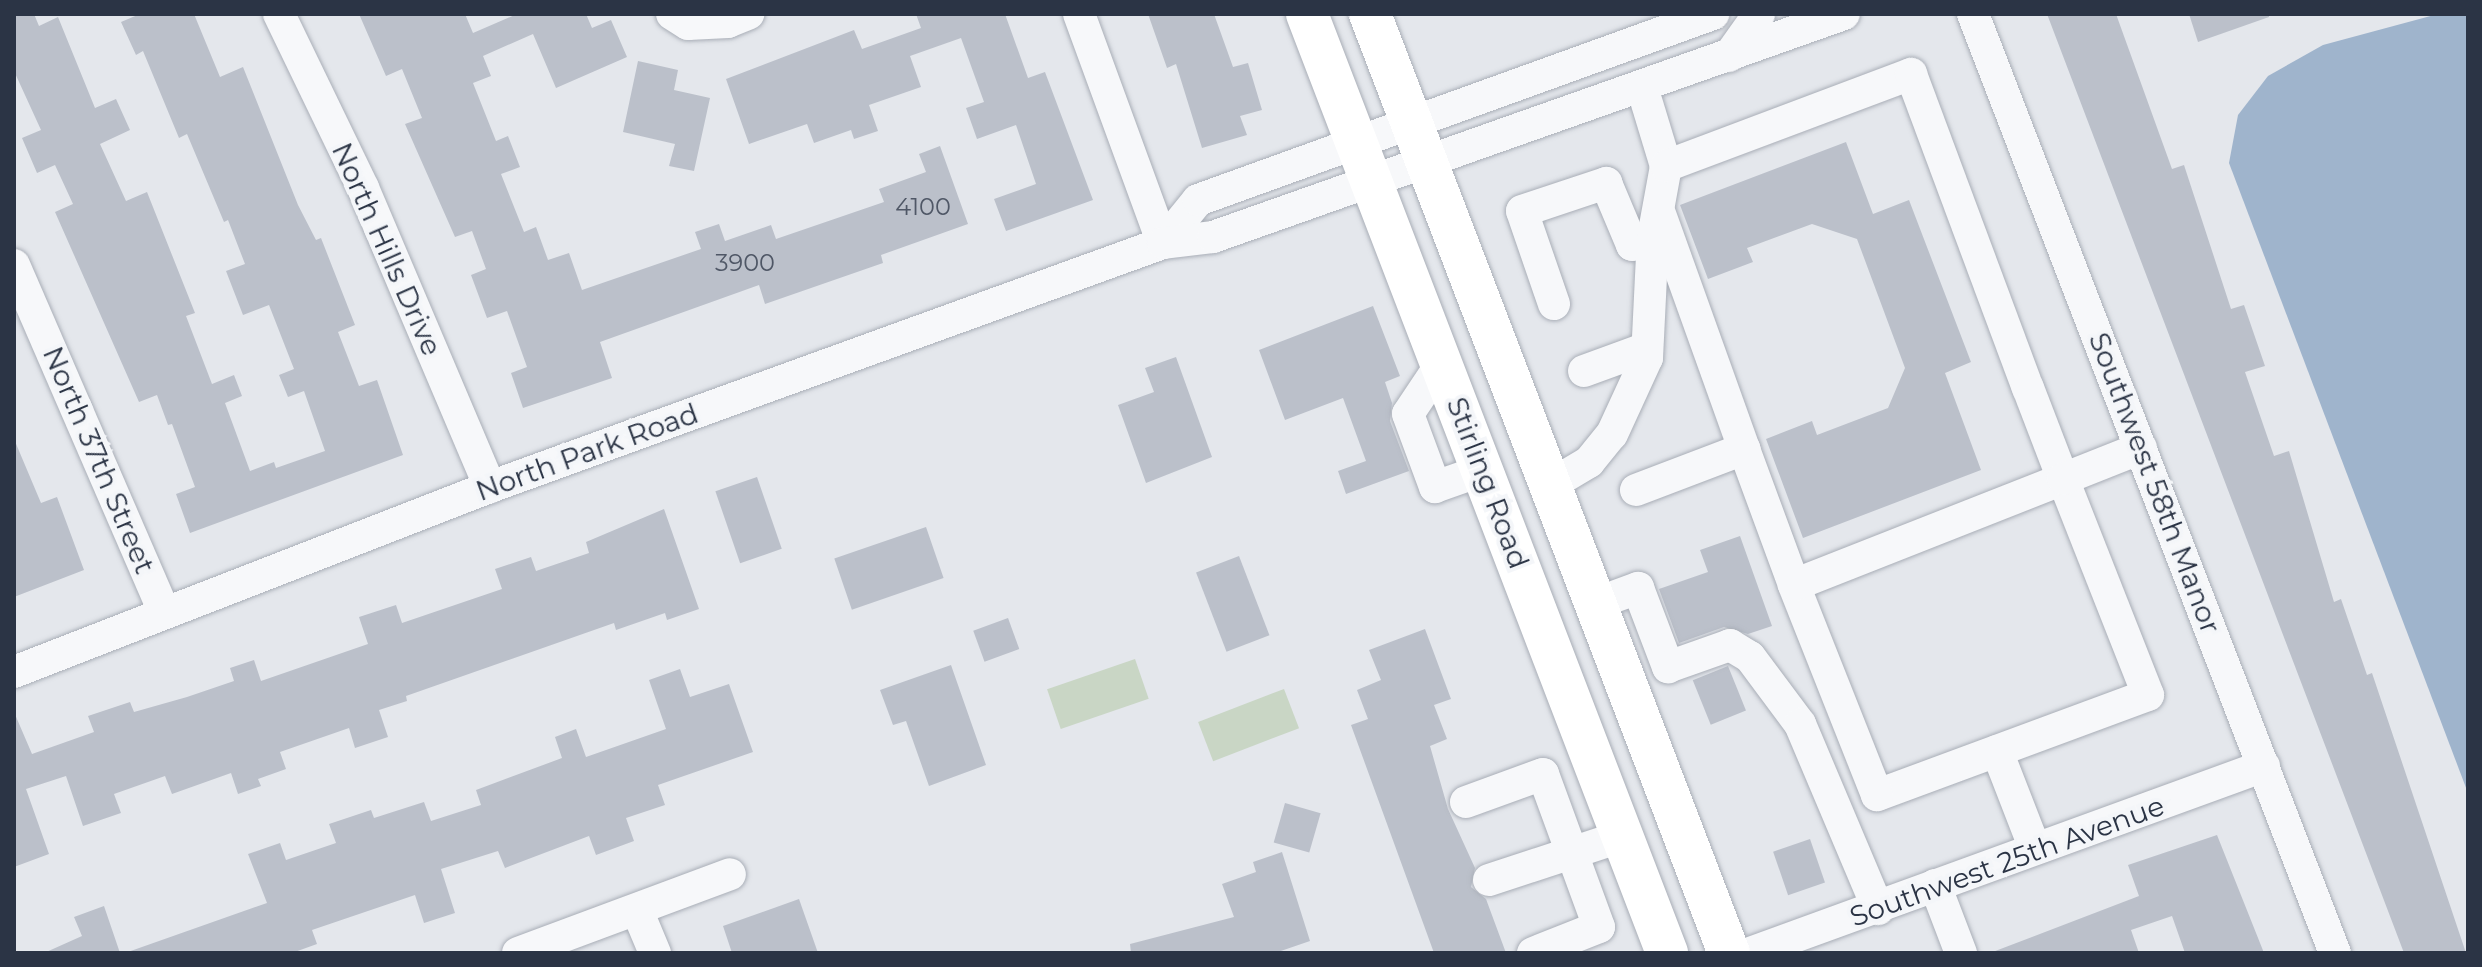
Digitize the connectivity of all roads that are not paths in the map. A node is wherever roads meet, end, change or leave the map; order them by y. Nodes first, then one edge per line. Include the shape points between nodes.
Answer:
1 (279, 14) edge
2 (748, 14) edge
3 (1079, 14) edge
4 (1307, 14) edge
5 (1370, 14) edge
6 (1713, 14) edge
7 (1759, 14) edge
8 (1844, 14) edge
9 (1973, 14) edge
10 (680, 19) edge
11 (1729, 56) junction
12 (1642, 87) junction
13 (1413, 122) junction
14 (1357, 141) junction
15 (1430, 162) junction
16 (1666, 166) junction
17 (1373, 181) junction
18 (1656, 225) junction
19 (1163, 243) junction
20 (14, 265) edge
21 (1554, 304) dead end
22 (1647, 348) junction
23 (1442, 363) junction
24 (1584, 371) dead end
25 (2141, 448) junction
26 (1744, 449) junction
27 (1483, 470) junction
28 (2063, 479) junction
29 (1552, 484) junction
30 (490, 487) junction
31 (1636, 490) dead end
32 (1794, 585) junction
33 (1597, 603) junction
34 (164, 611) junction
35 (14, 672) edge
36 (1997, 751) junction
37 (2264, 766) junction
38 (1466, 802) dead end
39 (1623, 836) junction
40 (2035, 849) junction
41 (1574, 855) junction
42 (730, 874) dead end
43 (1489, 880) dead end
44 (1935, 885) junction
45 (1646, 896) junction
46 (1878, 909) junction
47 (637, 910) junction
48 (1824, 942) edge
49 (518, 953) edge
50 (655, 953) edge
51 (1533, 953) edge
52 (1667, 953) edge
53 (1715, 953) edge
54 (1729, 953) edge
55 (1750, 953) edge
56 (1961, 953) edge
57 (2335, 953) edge

1 - 30 street, North Hills Drive via 363,188
2 - 10 street via 728,22
3 - 19 street
4 - 14 main road, Stirling Road
5 - 13 main road
6 - 13 street
7 - 11 street
8 - 11 street, North Park Road
9 - 25 street, Southwest 58th Manor
11 - 12 street, North Park Road
12 - 15 street, North Park Road
12 - 16 street
13 - 14 street
13 - 15 main road
14 - 17 main road, Stirling Road
14 - 19 street via 1198,200
15 - 17 street, North Park Road
15 - 29 main road
16 - 18 street
16 - 28 street via 1911,74
17 - 19 street, North Park Road via 1213,237
17 - 23 main road, Stirling Road
18 - 21 street via 1632,245 1606,183 1522,211
18 - 22 street
18 - 26 street
19 - 30 street, North Park Road
20 - 34 street, North 37th Street
22 - 24 street
22 - 29 street via 1612,434 1589,462
23 - 27 main road, Stirling Road
23 - 27 street via 1408,414 1435,487
25 - 28 street
25 - 37 street, Southwest 58th Manor
26 - 31 street
26 - 32 street
27 - 39 main road, Stirling Road
28 - 32 street
28 - 36 street via 2148,695
29 - 33 main road
30 - 34 street, North Park Road
32 - 36 street via 1877,795
33 - 46 street via 1638,588 1668,667 1730,645 1750,657 1800,724
33 - 54 main road
34 - 35 street, North Park Road
36 - 40 street
37 - 40 street, Southwest 25th Avenue
37 - 57 street, Southwest 58th Manor
38 - 41 street via 1543,774
39 - 41 street
39 - 45 main road, Stirling Road
40 - 44 street, Southwest 25th Avenue
41 - 43 street via 1556,855
41 - 51 street via 1599,927
42 - 47 street
44 - 46 street, Southwest 25th Avenue
44 - 56 street
45 - 52 main road, Stirling Road
45 - 53 main road
46 - 48 street, Southwest 25th Avenue
47 - 49 street
47 - 50 street
48 - 55 street, Southwest 25th Avenue

